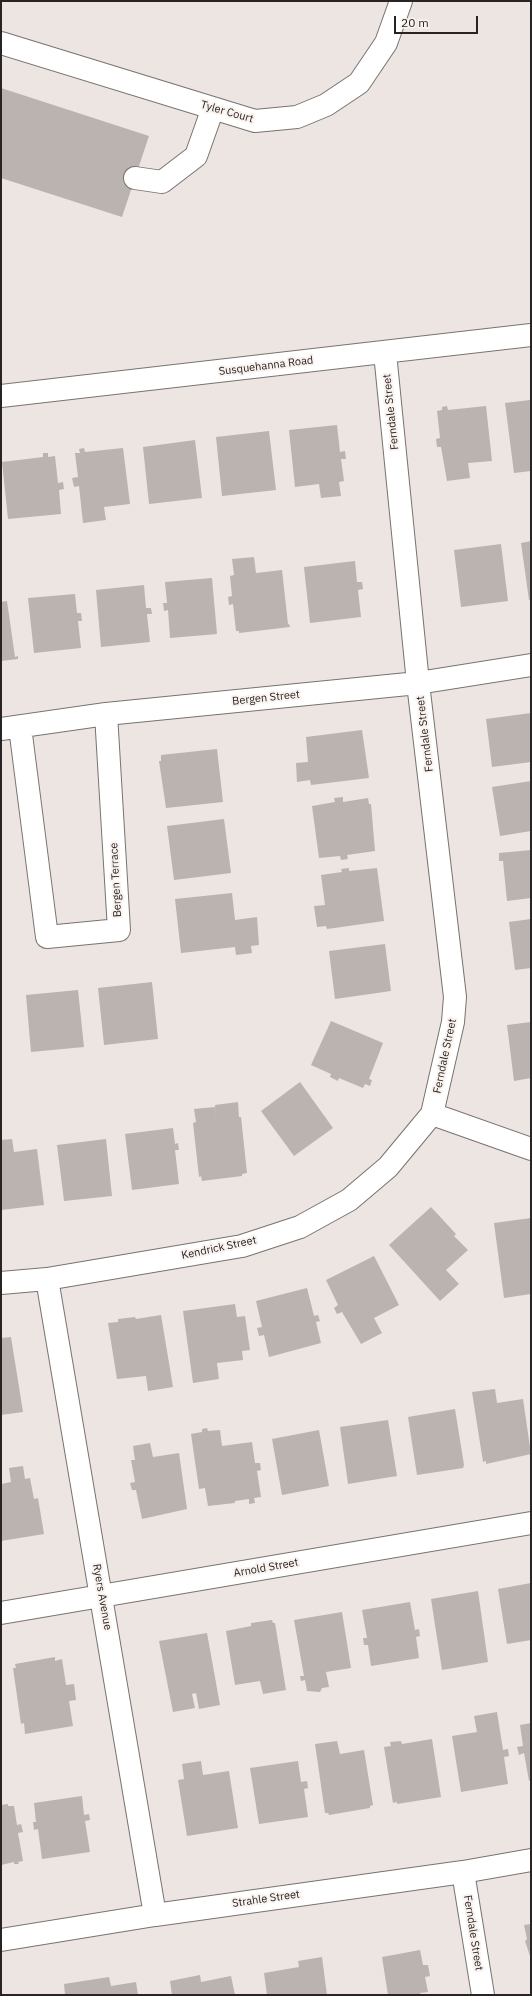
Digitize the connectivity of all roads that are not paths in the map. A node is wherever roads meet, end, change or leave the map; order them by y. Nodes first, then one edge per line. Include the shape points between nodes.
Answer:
1 (401, 1) edge
2 (1, 43) edge
3 (213, 108) junction
4 (135, 178) dead end
5 (531, 335) edge
6 (385, 353) junction
7 (1, 396) edge
8 (531, 665) edge
9 (418, 683) junction
10 (106, 714) junction
11 (10, 728) edge
12 (432, 1114) junction
13 (531, 1149) edge
14 (47, 1279) junction
15 (1, 1283) edge
16 (531, 1523) edge
17 (102, 1596) junction
18 (1, 1613) edge
19 (531, 1860) edge
20 (463, 1872) junction
21 (155, 1915) junction
22 (1, 1940) edge
23 (483, 1995) edge

1 - 3 street, Tyler Court via 386,43 358,83 326,105 297,117 255,121
2 - 3 street, Tyler Court
3 - 4 street via 196,156 162,182
5 - 6 street, Susquehanna Road
6 - 7 street, Susquehanna Road
6 - 9 street, Ferndale Street
8 - 9 street, Bergen Street
9 - 10 street, Bergen Street
9 - 12 street, Ferndale Street via 455,997 453,1022
10 - 11 street, Bergen Street
10 - 11 street, Bergen Terrace via 119,930 47,937
12 - 13 street
12 - 14 street, Kendrick Street via 388,1167 349,1200 300,1227 242,1246
14 - 15 street, Kendrick Street
14 - 17 street, Ryers Avenue
16 - 17 street, Arnold Street
17 - 18 street, Arnold Street
17 - 21 street, Ryers Avenue
19 - 20 street, Strahle Street
20 - 21 street, Strahle Street
20 - 23 street, Ferndale Street
21 - 22 street, Strahle Street

